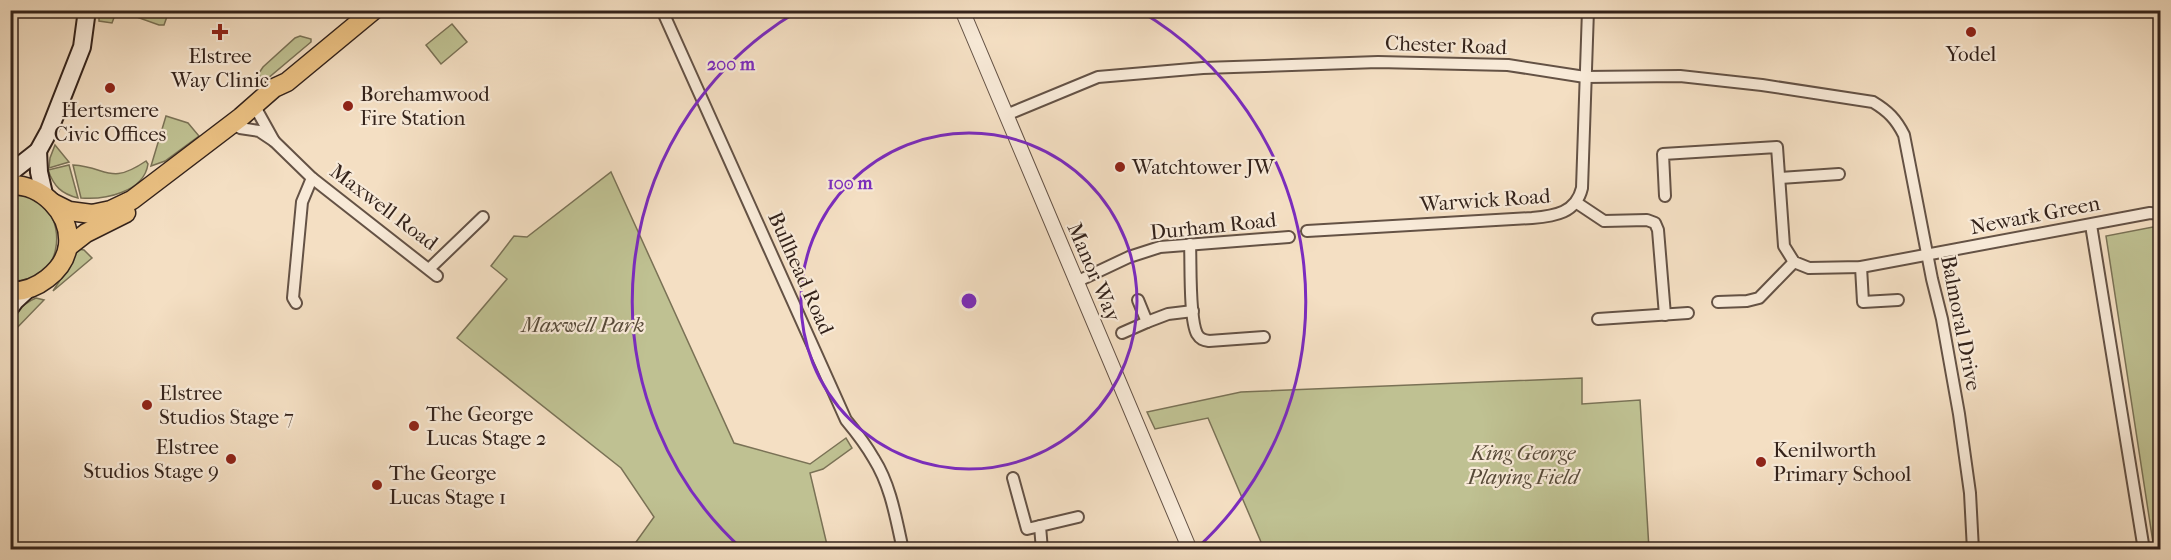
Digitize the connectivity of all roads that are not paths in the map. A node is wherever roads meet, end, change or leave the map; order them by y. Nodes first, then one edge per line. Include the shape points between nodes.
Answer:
1 (87, 10) edge
2 (374, 10) edge
3 (662, 10) edge
4 (962, 10) edge
5 (1588, 10) edge
6 (1585, 77) junction
7 (256, 109) junction
8 (1888, 111) joint
9 (1006, 115) junction
10 (240, 128) junction
11 (274, 141) junction
12 (38, 151) junction
13 (10, 173) edge
14 (1839, 174) dead end
15 (312, 178) junction
16 (1780, 178) junction
17 (10, 185) edge
18 (1665, 196) dead end
19 (49, 199) junction
20 (1577, 203) junction
21 (2160, 207) edge
22 (2155, 213) edge
23 (483, 217) dead end
24 (2091, 225) junction
25 (1307, 231) dead end
26 (1289, 237) dead end
27 (1191, 244) junction
28 (68, 247) junction
29 (1928, 256) junction
30 (1794, 262) junction
31 (1861, 267) junction
32 (1076, 282) junction
33 (19, 290) edge
34 (1138, 300) dead end
35 (1898, 300) dead end
36 (1718, 302) dead end
37 (296, 303) dead end
38 (10, 308) edge
39 (1193, 311) junction
40 (1688, 313) dead end
41 (1665, 315) junction
42 (1598, 319) dead end
43 (1147, 322) junction
44 (1122, 333) dead end
45 (1264, 338) dead end
46 (1013, 478) dead end
47 (1078, 517) dead end
48 (1040, 526) junction
49 (903, 549) edge
50 (1042, 549) edge
51 (1190, 549) edge
52 (1974, 549) edge
53 (2144, 549) edge

1 - 12 main road via 82,47
2 - 7 main road via 282,86 274,88
3 - 49 street, Bullhead Road via 846,420 885,482
4 - 9 street, Manor Way
5 - 6 street, Warwick Road
6 - 8 street, Chester Road via 1680,76 1762,85 1873,102
6 - 9 street, Chester Road via 1508,65 1395,62 1168,70 1098,77
6 - 20 street, Warwick Road via 1582,188
7 - 10 main road
7 - 11 street, Maxwell Road
7 - 19 main road via 132,200 111,210 92,214 69,211
8 - 29 street, Balmoral Drive via 1904,135
9 - 32 street, Manor Way
10 - 11 street, Maxwell Road via 259,132
10 - 28 main road via 137,207 86,233
11 - 15 street, Maxwell Road
12 - 13 main road
12 - 19 main road via 39,171
14 - 16 street
15 - 23 street, Maxwell Road via 433,273
15 - 37 street, Maxwell Road via 302,202 293,298
16 - 18 street via 1777,147 1663,154
16 - 30 street via 1784,246
17 - 19 main road via 31,188
19 - 28 main road via 61,214
20 - 25 street, Warwick Road via 1565,212 1544,217
20 - 41 street via 1604,221 1655,223
21 - 22 street, Newark Green
22 - 24 street, Newark Green
24 - 29 street, Newark Green
24 - 53 street
26 - 27 street, Durham Road
27 - 32 street, Durham Road via 1160,247 1129,257
27 - 39 street
28 - 33 main road via 51,276
29 - 31 street, Newark Green
29 - 52 street, Balmoral Drive via 1959,414
30 - 31 street, Newark Green via 1809,268
30 - 36 street via 1759,298
31 - 35 street via 1863,302
32 - 51 street, Manor Way
33 - 38 main road
34 - 43 street
39 - 43 street
39 - 45 street via 1201,340
40 - 41 street
41 - 42 street
43 - 44 street
46 - 48 street via 1027,529
47 - 48 street
48 - 50 street

